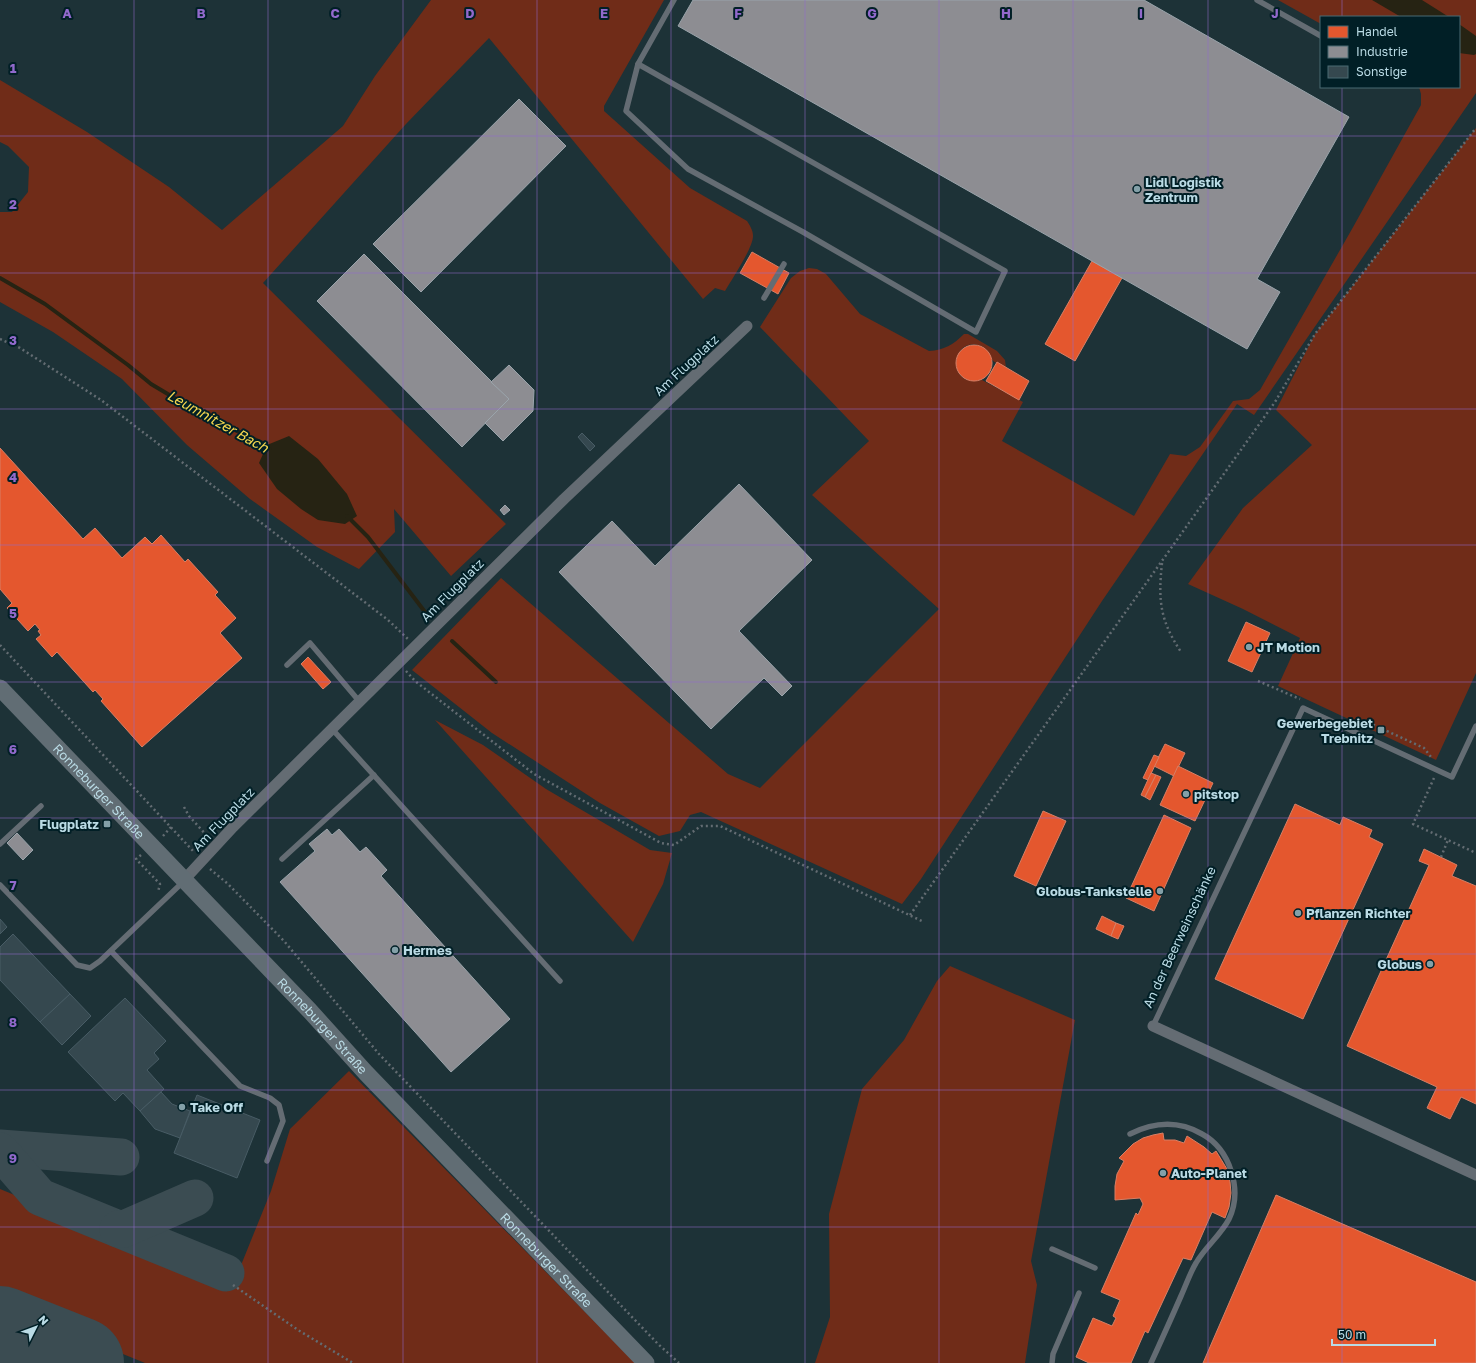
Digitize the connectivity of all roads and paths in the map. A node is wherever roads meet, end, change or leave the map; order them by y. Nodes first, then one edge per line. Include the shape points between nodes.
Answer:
1 (674, 0) edge
2 (1257, 0) edge
3 (1320, 35) edge
4 (638, 64) junction
5 (1476, 128) edge
6 (784, 264) dead end
7 (764, 298) dead end
8 (747, 326) dead end
9 (0, 339) edge
10 (1162, 562) junction
11 (0, 645) edge
12 (416, 646) junction
13 (1181, 652) dead end
14 (398, 663) junction
15 (286, 665) dead end
16 (0, 688) edge
17 (360, 701) junction
18 (1476, 726) edge
19 (332, 729) junction
20 (1438, 770) junction
21 (374, 775) junction
22 (41, 806) dead end
23 (184, 807) dead end
24 (1448, 840) junction
25 (0, 844) edge
26 (216, 845) junction
27 (1476, 853) edge
28 (1441, 858) dead end
29 (282, 859) dead end
30 (202, 860) junction
31 (184, 880) junction
32 (0, 885) edge
33 (910, 915) junction
34 (924, 922) dead end
35 (111, 951) junction
36 (560, 981) dead end
37 (1153, 1026) joint
38 (1130, 1134) dead end
39 (267, 1161) dead end
40 (1476, 1175) edge
41 (1052, 1249) dead end
42 (1095, 1268) dead end
43 (233, 1285) dead end
44 (1079, 1293) dead end
45 (354, 1363) edge
46 (646, 1363) edge
47 (679, 1363) edge
48 (1052, 1363) edge
49 (1151, 1363) edge

1 - 4 lane
2 - 3 lane
4 - 4 lane via 1005,271 976,332 688,169 626,111
5 - 10 path via 1316,334 1276,402
6 - 7 lane
8 - 12 street, Am Flugplatz via 559,503
9 - 12 path via 20,348 101,400 388,620
10 - 13 path via 1160,605 1164,622
10 - 33 path
11 - 30 path
12 - 14 street, Am Flugplatz
14 - 17 street, Am Flugplatz
14 - 33 path via 415,681 534,774 660,843 674,845 701,826 720,826
15 - 17 lane via 310,643
16 - 31 main road, Ronneburger Straße
17 - 19 street, Am Flugplatz
18 - 20 lane, An der Beerweinschänke via 1452,777
19 - 21 lane
19 - 26 street, Am Flugplatz
20 - 24 path via 1413,824
20 - 37 lane, An der Beerweinschänke via 1303,708
21 - 29 lane
21 - 36 lane
22 - 25 lane
23 - 26 path
24 - 27 path
24 - 28 path
26 - 30 street, Am Flugplatz
30 - 31 street, Am Flugplatz
30 - 47 path via 284,941 379,1054
31 - 35 lane
31 - 46 main road, Ronneburger Straße
32 - 35 lane via 77,966 90,968
33 - 34 path
35 - 39 lane via 240,1086 270,1098 279,1105 283,1121
37 - 40 street, An der Beerweinschänke
38 - 49 lane via 1154,1125 1181,1125 1194,1129 1206,1136 1224,1155 1234,1180 1235,1194 1229,1220 1196,1262
41 - 42 lane
43 - 45 path via 298,1330
44 - 48 lane via 1053,1354

